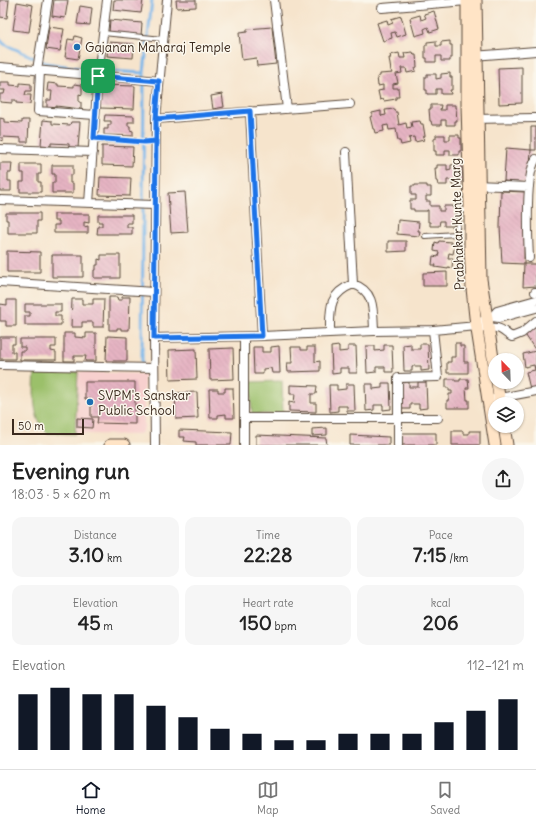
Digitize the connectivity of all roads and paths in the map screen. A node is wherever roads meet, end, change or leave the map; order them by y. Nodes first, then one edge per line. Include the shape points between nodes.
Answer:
1 (48, 0) edge
2 (107, 0) edge
3 (167, 0) edge
4 (274, 0) edge
5 (470, 0) edge
6 (382, 8) dead end
7 (103, 33) junction
8 (163, 39) junction
9 (536, 50) edge
10 (472, 56) junction
11 (0, 67) edge
12 (38, 71) junction
13 (98, 76) junction
14 (159, 81) junction
15 (350, 104) dead end
16 (287, 108) junction
17 (250, 111) junction
18 (95, 115) junction
19 (536, 118) edge
20 (156, 119) junction
21 (467, 119) junction
22 (479, 119) junction
23 (94, 138) junction
24 (156, 141) junction
25 (0, 149) edge
26 (93, 152) junction
27 (346, 152) dead end
28 (536, 159) edge
29 (475, 185) junction
30 (529, 187) junction
31 (0, 200) edge
32 (89, 202) junction
33 (155, 205) junction
34 (470, 209) junction
35 (425, 236) dead end
36 (532, 259) edge
37 (0, 282) edge
38 (353, 284) junction
39 (154, 292) junction
40 (536, 295) edge
41 (536, 308) edge
42 (490, 320) junction
43 (536, 321) edge
44 (434, 330) junction
45 (374, 331) junction
46 (330, 332) junction
47 (244, 336) junction
48 (262, 336) junction
49 (154, 338) junction
50 (493, 353) edge
51 (0, 365) edge
52 (154, 368) junction
53 (536, 391) edge
54 (496, 397) edge
55 (512, 397) edge
56 (244, 418) junction
57 (398, 418) junction
58 (438, 418) dead end
59 (496, 433) edge
60 (505, 433) edge
61 (110, 445) edge
62 (124, 445) edge
63 (155, 445) edge
64 (244, 445) edge
65 (398, 445) edge
66 (496, 445) edge
67 (507, 445) edge

1 - 12 street
2 - 7 street
3 - 8 street
4 - 16 street
5 - 6 street
5 - 10 street, Prabhakar Kunte Marg
7 - 8 lane
7 - 13 street
8 - 14 street
9 - 10 street
10 - 21 street, Prabhakar Kunte Marg
10 - 22 street, Prabhakar Kunte Marg
11 - 12 street
12 - 13 street
12 - 18 street via 38,111
13 - 14 street
13 - 18 street
14 - 20 street
15 - 16 street
16 - 17 street
17 - 20 street
17 - 48 street
18 - 23 street
19 - 22 street
20 - 24 street
21 - 22 street
21 - 29 street, Prabhakar Kunte Marg
22 - 29 street, Prabhakar Kunte Marg
23 - 24 lane
23 - 26 street
24 - 33 street
25 - 26 street
26 - 32 street
27 - 38 street
28 - 30 street
29 - 30 street
29 - 34 street, Prabhakar Kunte Marg
29 - 42 street, Prabhakar Kunte Marg via 481,280
30 - 36 street via 528,238
31 - 32 street
32 - 33 street
33 - 39 street
34 - 35 lane via 460,211 456,234
34 - 42 street, Prabhakar Kunte Marg via 472,288
37 - 39 street
38 - 45 street via 365,290 372,301
38 - 46 street via 341,290 333,300
39 - 49 street
40 - 42 street
41 - 42 street
42 - 43 street via 496,328 512,337 522,333
42 - 44 street
42 - 50 street, Prabhakar Kunte Marg
42 - 54 street, Prabhakar Kunte Marg
44 - 45 street
44 - 57 street via 438,377 398,378
45 - 46 street
46 - 48 street
47 - 48 street
47 - 49 street
47 - 56 street
49 - 52 street
51 - 52 street
52 - 63 street
53 - 55 street
56 - 57 street
56 - 64 street
57 - 58 street
57 - 65 street
59 - 66 street, Prabhakar Kunte Marg
60 - 67 street
61 - 62 street

